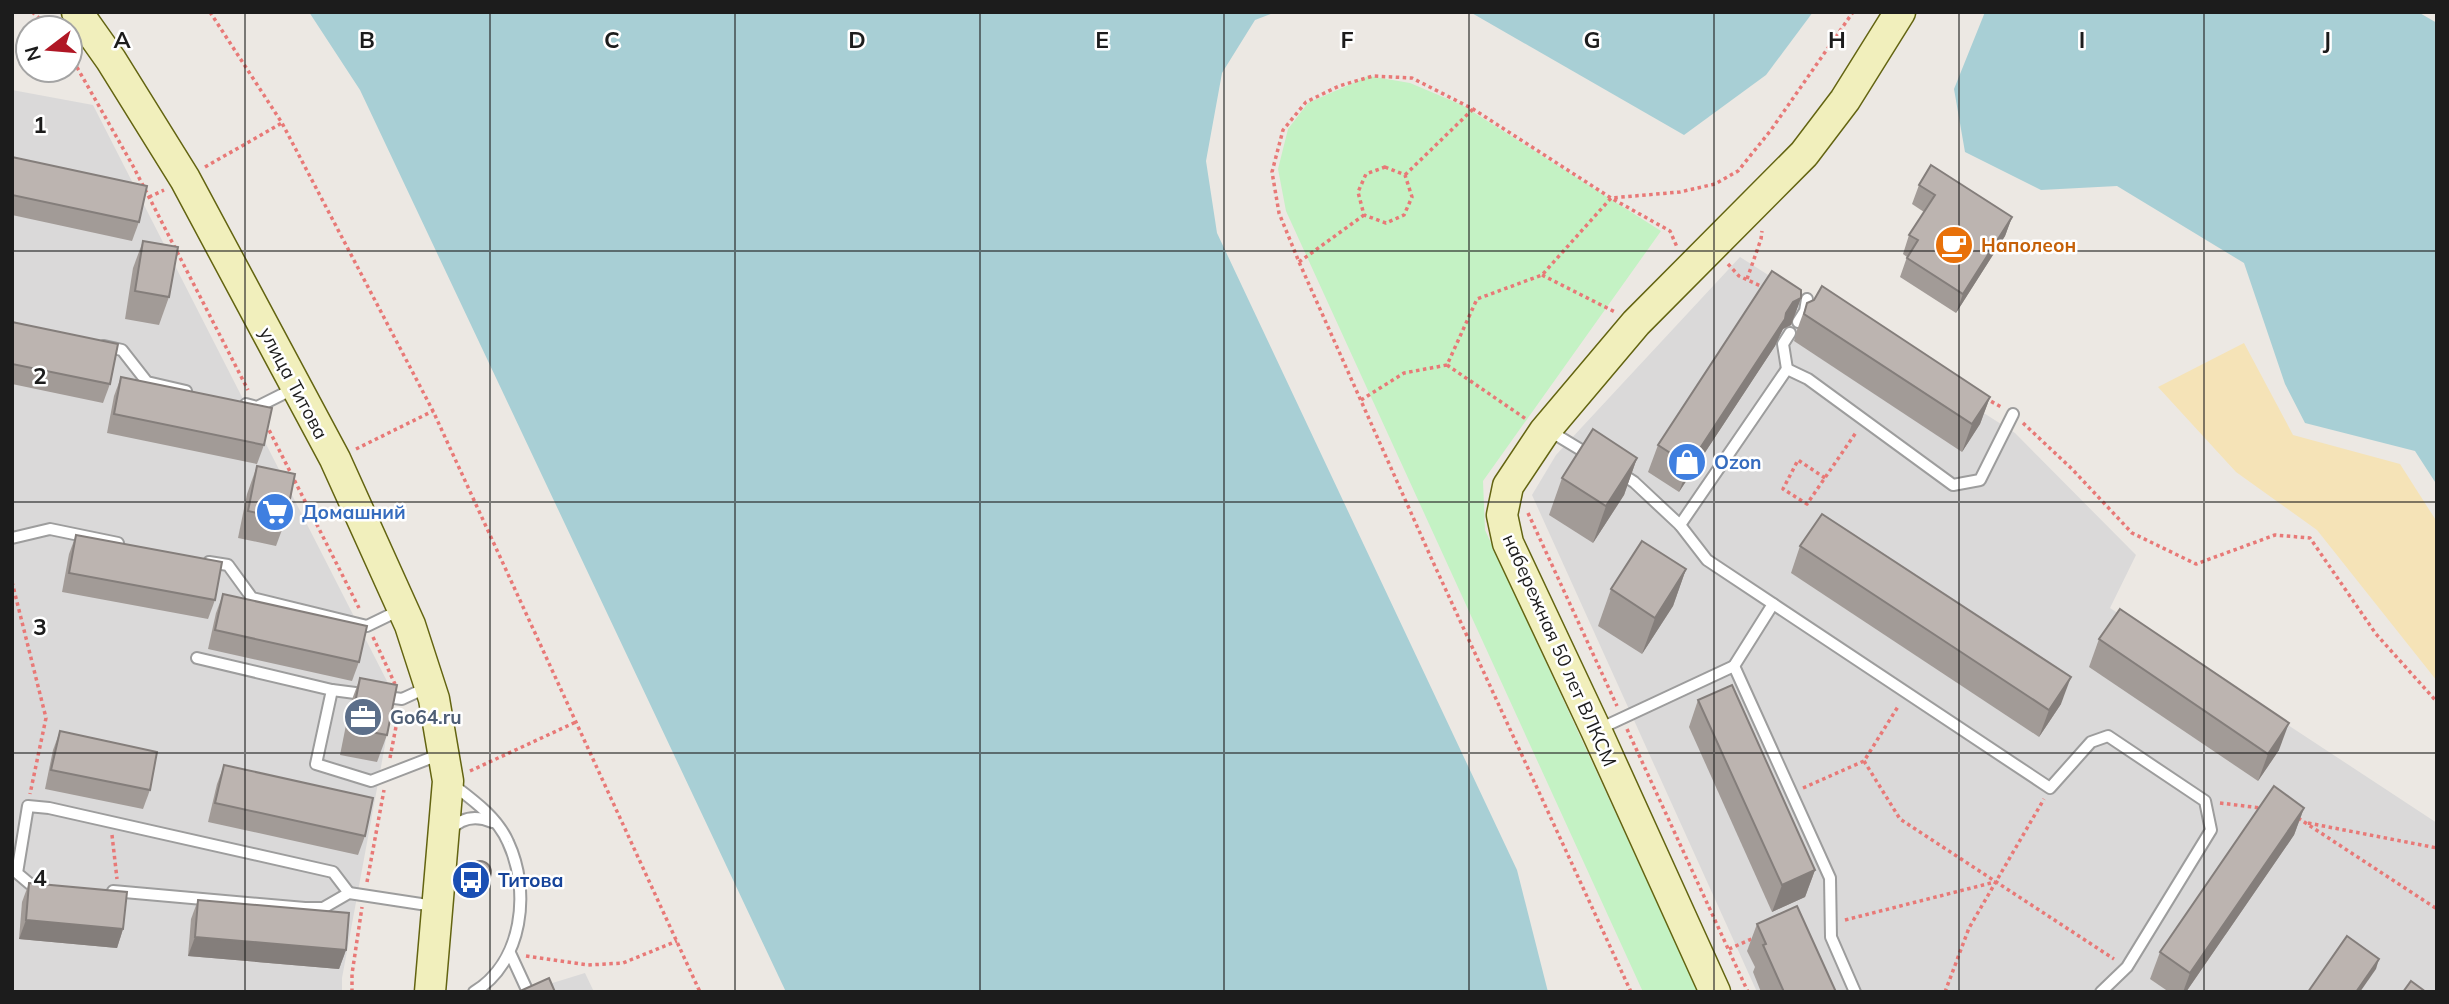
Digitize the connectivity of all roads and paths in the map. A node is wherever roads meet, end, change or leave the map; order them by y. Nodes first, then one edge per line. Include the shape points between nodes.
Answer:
1 (78, 12) edge
2 (210, 12) edge
3 (1853, 12) edge
4 (1900, 12) edge
5 (84, 80) edge
6 (1473, 109) junction
7 (282, 123) junction
8 (233, 151) dead end
9 (1405, 175) junction
10 (1611, 198) junction
11 (1364, 215) junction
12 (1711, 248) junction
13 (1299, 262) junction
14 (1687, 271) junction
15 (1542, 275) junction
16 (1769, 290) edge
17 (1807, 299) dead end
18 (1798, 322) edge
19 (1636, 323) junction
20 (1790, 332) edge
21 (98, 345) edge
22 (1447, 365) junction
23 (1787, 369) junction
24 (296, 387) junction
25 (196, 393) edge
26 (1982, 396) edge
27 (1361, 400) junction
28 (233, 401) edge
29 (257, 407) junction
30 (433, 411) junction
31 (2013, 414) junction
32 (1864, 421) junction
33 (1544, 432) junction
34 (335, 459) junction
35 (1825, 478) junction
36 (1680, 525) junction
37 (12, 538) edge
38 (132, 546) edge
39 (201, 560) edge
40 (12, 582) edge
41 (1773, 604) junction
42 (403, 609) junction
43 (368, 626) junction
44 (197, 658) dead end
45 (1734, 666) junction
46 (430, 687) junction
47 (332, 690) junction
48 (1906, 693) junction
49 (402, 699) junction
50 (2437, 702) edge
51 (576, 722) junction
52 (1596, 730) junction
53 (1864, 761) junction
54 (446, 767) junction
55 (387, 774) junction
56 (2050, 788) junction
57 (1791, 793) junction
58 (2204, 802) junction
59 (28, 806) junction
60 (2273, 810) edge
61 (2295, 817) edge
62 (110, 822) junction
63 (2304, 822) junction
64 (497, 825) junction
65 (444, 837) junction
66 (2437, 848) edge
67 (1995, 882) junction
68 (55, 886) edge
69 (106, 890) edge
70 (119, 892) junction
71 (349, 893) junction
72 (364, 895) junction
73 (437, 906) junction
74 (2437, 909) edge
75 (1831, 924) junction
76 (1759, 935) edge
77 (677, 940) junction
78 (1729, 949) dead end
79 (510, 953) junction
80 (2127, 967) junction
81 (352, 992) edge
82 (430, 992) edge
83 (474, 992) edge
84 (528, 992) edge
85 (700, 992) edge
86 (1631, 992) edge
87 (1715, 992) edge
88 (1855, 992) edge
89 (1945, 992) edge
90 (2101, 992) edge

1 - 24 street, улица Титова via 185,179
2 - 7 path
3 - 10 path via 1738,171 1715,184 1679,192
4 - 12 street, набережная 50 лет ВЛКСМ via 1845,100 1804,154
5 - 29 path
6 - 9 path
6 - 10 path
6 - 13 path via 1412,79 1373,76 1306,102 1283,130 1272,172 1279,213
7 - 8 path
7 - 30 path
9 - 11 path via 1385,167 1367,174 1358,192
9 - 11 path via 1412,197 1404,215 1386,223
10 - 14 path via 1670,230
10 - 15 path
11 - 13 path
12 - 14 street, набережная 50 лет ВЛКСМ
12 - 16 path via 1739,276
13 - 27 path
14 - 19 street, набережная 50 лет ВЛКСМ
15 - 19 path
15 - 22 path via 1477,299
17 - 18 lane
19 - 33 street, набережная 50 лет ВЛКСМ
20 - 23 lane via 1783,344
21 - 25 lane via 122,350 146,382
22 - 27 path via 1404,373
22 - 33 path
23 - 32 lane
23 - 36 lane
24 - 29 lane
24 - 34 street, улица Титова
26 - 31 path
27 - 86 path
28 - 29 lane
29 - 43 path
30 - 34 path
30 - 51 path
31 - 32 lane via 1980,480 1953,485
31 - 50 path via 2132,533 2196,564 2275,535 2310,538 2376,634
32 - 35 path
33 - 36 lane via 1634,482
33 - 52 street, набережная 50 лет ВЛКСМ via 1508,486 1502,514 1508,543
34 - 42 street, улица Титова
35 - 35 path via 1807,504 1783,489 1798,460
36 - 41 lane via 1706,559
37 - 38 lane via 50,529
39 - 43 lane via 228,565 252,598
40 - 59 path via 46,718
41 - 45 lane
41 - 48 lane
42 - 43 lane
42 - 46 street, улица Титова
43 - 49 path
44 - 47 lane
45 - 52 lane
45 - 57 lane
46 - 49 lane
46 - 54 street, улица Титова
47 - 49 lane
47 - 55 lane via 316,764 370,781
48 - 53 path
48 - 56 lane
49 - 55 path
51 - 54 path
51 - 77 path
52 - 87 street, набережная 50 лет ВЛКСМ
53 - 57 path
53 - 67 path via 1900,819
54 - 55 lane
54 - 64 lane
54 - 65 street, улица Титова
55 - 72 path
56 - 58 lane via 2091,742 2108,736
56 - 67 path
57 - 75 lane via 1830,878
58 - 60 path
58 - 80 lane via 2211,830
59 - 62 lane
59 - 68 lane via 17,873 30,884
61 - 63 path
62 - 70 path
62 - 71 lane via 333,872
63 - 66 path
63 - 74 path
64 - 65 lane via 468,818
64 - 79 lane via 517,867 520,894
65 - 73 street, улица Титова
67 - 75 path
67 - 80 path
67 - 89 path via 1969,928
69 - 70 lane
70 - 71 lane via 323,908
71 - 72 lane
72 - 73 lane
72 - 81 path
73 - 82 street, улица Титова
75 - 88 lane via 1830,937
76 - 78 path
77 - 79 path via 623,963 588,965
77 - 85 path
79 - 83 lane via 502,968
79 - 84 lane
80 - 90 lane

